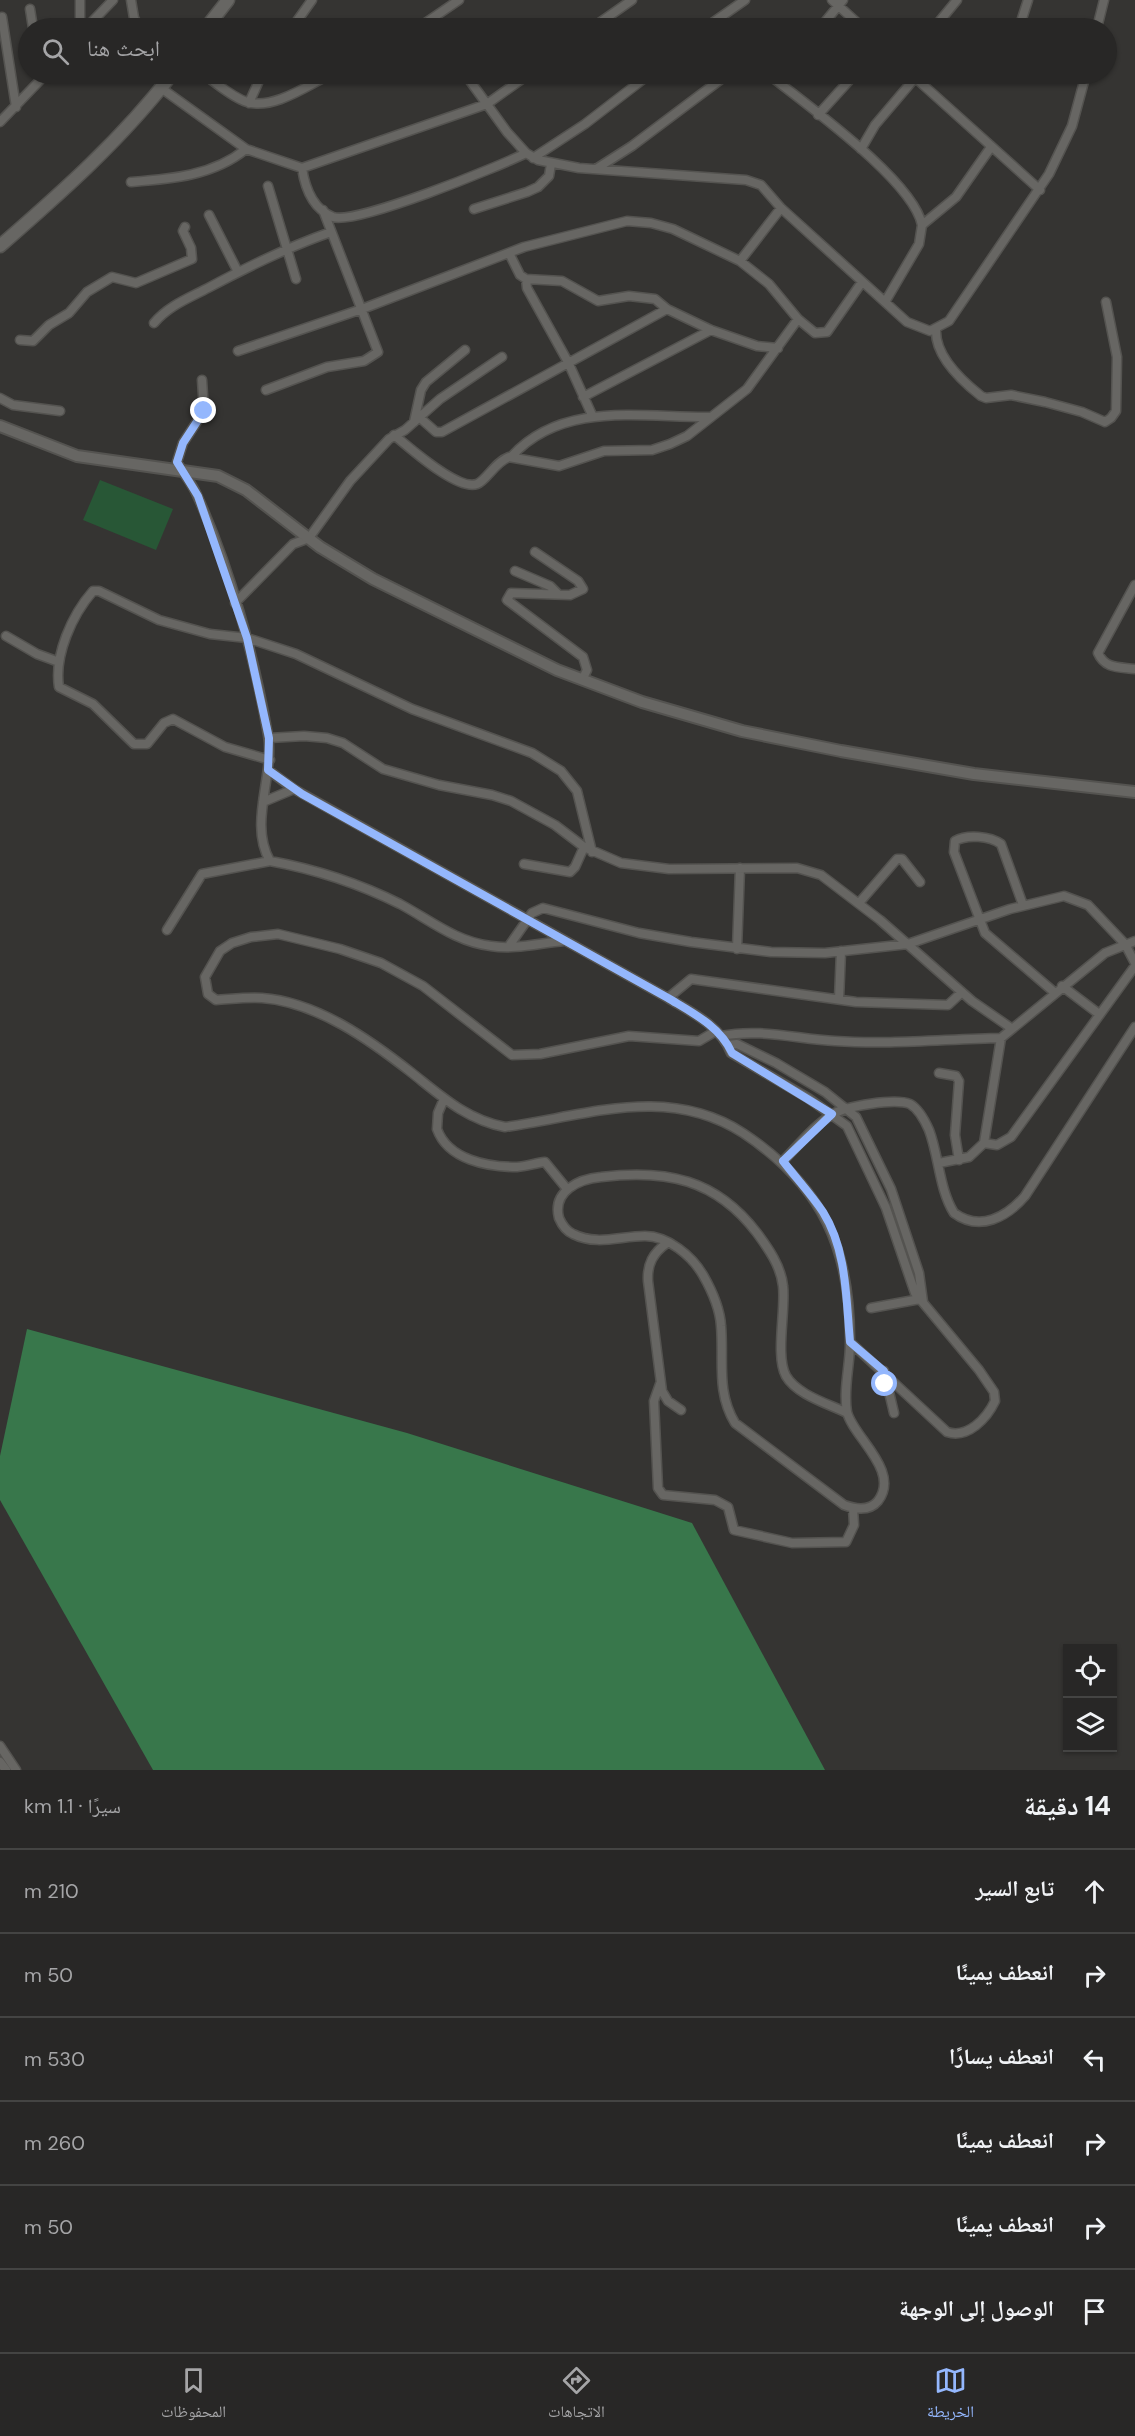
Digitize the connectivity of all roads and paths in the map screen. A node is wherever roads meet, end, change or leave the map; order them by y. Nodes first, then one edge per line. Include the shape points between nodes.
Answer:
1 (80, 0) edge
2 (113, 0) edge
3 (131, 0) edge
4 (228, 0) edge
5 (312, 0) edge
6 (459, 0) edge
7 (632, 0) edge
8 (746, 0) edge
9 (957, 0) edge
10 (1028, 0) edge
11 (1104, 0) edge
12 (838, 2) edge
13 (30, 9) dead end
14 (2, 17) dead end
15 (31, 18) edge
16 (80, 18) edge
17 (96, 18) edge
18 (134, 18) edge
19 (214, 18) edge
20 (299, 18) edge
21 (439, 18) edge
22 (606, 18) edge
23 (720, 18) edge
24 (827, 18) edge
25 (853, 18) edge
26 (942, 18) edge
27 (1022, 18) edge
28 (1100, 18) edge
29 (34, 84) edge
30 (164, 84) edge
31 (219, 84) edge
32 (258, 84) edge
33 (310, 84) edge
34 (472, 84) edge
35 (515, 84) edge
36 (637, 84) edge
37 (715, 84) edge
38 (786, 84) edge
39 (846, 84) edge
40 (907, 84) edge
41 (922, 84) edge
42 (1083, 84) edge
43 (161, 88) junction
44 (249, 103) junction
45 (487, 104) junction
46 (16, 107) junction
47 (819, 115) junction
48 (0, 122) edge
49 (991, 147) junction
50 (246, 149) junction
51 (861, 149) junction
52 (529, 155) junction
53 (550, 164) junction
54 (302, 168) junction
55 (596, 169) junction
56 (131, 182) dead end
57 (268, 186) dead end
58 (1040, 190) junction
59 (781, 208) junction
60 (474, 209) dead end
61 (323, 210) junction
62 (209, 215) dead end
63 (922, 225) junction
64 (185, 227) dead end
65 (332, 232) junction
66 (0, 246) edge
67 (286, 247) junction
68 (509, 253) junction
69 (740, 261) junction
70 (238, 272) junction
71 (296, 279) dead end
72 (526, 279) junction
73 (862, 282) junction
74 (885, 302) junction
75 (1106, 302) dead end
76 (362, 309) junction
77 (667, 309) junction
78 (798, 318) junction
79 (154, 323) dead end
80 (711, 330) junction
81 (936, 330) junction
82 (20, 340) dead end
83 (778, 348) junction
84 (465, 350) dead end
85 (238, 351) dead end
86 (502, 357) dead end
87 (568, 362) junction
88 (202, 380) dead end
89 (266, 390) dead end
90 (583, 397) junction
91 (0, 398) edge
92 (60, 411) dead end
93 (592, 415) junction
94 (711, 417) junction
95 (416, 420) junction
96 (0, 426) edge
97 (394, 435) junction
98 (512, 456) junction
99 (181, 469) junction
100 (309, 538) junction
101 (535, 552) dead end
102 (516, 571) dead end
103 (1135, 585) edge
104 (558, 594) junction
105 (237, 607) junction
106 (6, 636) dead end
107 (247, 638) junction
108 (59, 662) junction
109 (1135, 669) edge
110 (582, 680) junction
111 (269, 738) junction
112 (270, 760) junction
113 (268, 770) junction
114 (294, 789) junction
115 (1135, 792) edge
116 (263, 802) junction
117 (588, 850) junction
118 (270, 861) junction
119 (524, 864) dead end
120 (740, 868) junction
121 (920, 882) dead end
122 (859, 903) junction
123 (1023, 905) junction
124 (528, 918) junction
125 (982, 919) junction
126 (167, 930) dead end
127 (564, 941) junction
128 (1135, 941) edge
129 (908, 944) junction
130 (1125, 944) junction
131 (508, 946) junction
132 (737, 949) junction
133 (841, 951) junction
134 (1135, 964) edge
135 (1062, 986) junction
136 (962, 992) junction
137 (1054, 992) junction
138 (668, 998) junction
139 (839, 999) junction
140 (1099, 1014) junction
141 (1135, 1027) edge
142 (1011, 1028) junction
143 (719, 1034) junction
144 (1001, 1038) junction
145 (728, 1045) junction
146 (939, 1073) dead end
147 (444, 1099) junction
148 (847, 1108) junction
149 (832, 1114) junction
150 (984, 1143) junction
151 (959, 1160) junction
152 (783, 1161) junction
153 (939, 1163) junction
154 (884, 1174) junction
155 (874, 1179) junction
156 (567, 1189) junction
157 (903, 1226) junction
158 (893, 1229) junction
159 (667, 1243) junction
160 (922, 1301) junction
161 (871, 1308) dead end
162 (850, 1342) junction
163 (884, 1371) junction
164 (660, 1384) junction
165 (681, 1410) dead end
166 (847, 1413) junction
167 (894, 1413) dead end
168 (854, 1508) junction
169 (0, 1746) edge
170 (0, 1762) edge
171 (6, 1770) edge
172 (16, 1770) edge

1 - 16 street
2 - 17 street
3 - 18 street
4 - 19 main road
5 - 20 street
6 - 21 street
7 - 22 street
8 - 23 street
9 - 26 street
10 - 27 street
11 - 28 street
12 - 24 street
12 - 25 street
13 - 15 street
14 - 46 street
29 - 46 street
30 - 43 main road
31 - 44 street
32 - 44 street
33 - 44 street via 279,99
34 - 45 street
35 - 45 street
36 - 52 street via 585,124
37 - 55 street
38 - 47 street
39 - 47 street
40 - 51 street
41 - 49 street
42 - 58 street via 1072,126
43 - 50 street
43 - 66 main road via 141,115 93,164
45 - 52 street
45 - 54 street
46 - 48 street
47 - 51 street
49 - 58 street
49 - 63 street via 956,197
50 - 54 street
50 - 56 street via 222,164 181,178
51 - 63 street via 914,204
52 - 53 street
52 - 61 street via 370,214 335,218
53 - 55 street
53 - 60 street via 549,176 538,187
54 - 61 street via 309,195
55 - 59 street via 750,180
57 - 67 street
58 - 81 street via 949,321
59 - 69 street
59 - 73 street
61 - 65 street
62 - 70 street
63 - 74 street via 919,244
64 - 82 street via 192,259 136,283 112,277 87,292 69,313 33,341
65 - 67 street
65 - 76 street
67 - 70 street
67 - 71 street
68 - 69 street via 627,221 640,221 673,229
68 - 72 street
68 - 76 street
69 - 78 street via 769,284
70 - 79 street via 168,310
72 - 77 street via 555,279 598,301 629,296 653,298
72 - 87 street
73 - 74 street
73 - 78 street via 827,332 815,333
74 - 81 street via 916,327
75 - 81 street via 1117,357 1116,411 1105,422 1074,409 1011,395 981,396 951,366 939,347
76 - 85 street
76 - 89 street via 378,348 375,356 355,364 327,367
77 - 80 street
77 - 87 street
78 - 83 street
80 - 83 street via 758,346
80 - 90 street
83 - 94 street via 747,389
84 - 95 street via 426,382
86 - 95 street
87 - 90 street
87 - 95 street via 442,432
88 - 99 street via 204,411 178,454
90 - 93 street
91 - 92 street via 13,405
93 - 94 street
93 - 98 street via 536,437
94 - 98 street via 687,436 660,449 604,451 552,466
95 - 97 street
96 - 99 street via 77,456
97 - 98 street via 451,477 473,484
97 - 100 street via 370,457
99 - 100 street via 231,482
99 - 105 street via 198,496
100 - 105 street via 293,544
100 - 110 street via 373,579
101 - 104 street via 583,587 573,594
102 - 104 street via 550,586
103 - 109 street via 1098,653 1109,666
104 - 110 street via 511,593 507,598 583,657 587,670
105 - 107 street
106 - 108 street
107 - 108 street via 210,634 159,620 96,590 73,621
107 - 111 street
107 - 117 street via 549,762 577,791
108 - 112 street via 59,687 93,705 134,744 147,744 164,723 173,719 225,747
110 - 115 street via 742,731 974,774
111 - 112 street
111 - 117 street via 327,738 343,743 383,769 511,801 555,825
112 - 113 street
113 - 114 street
113 - 116 street
114 - 116 street
114 - 124 street
116 - 118 street via 264,845
117 - 119 street via 570,872
117 - 120 street via 632,866
118 - 126 street via 202,874
118 - 131 street via 361,886 466,940
120 - 122 street via 808,870 828,879
120 - 132 street
121 - 122 street via 902,859 897,859
122 - 129 street
123 - 125 street
123 - 125 street via 1001,844 960,838 953,849
123 - 130 street via 1064,896 1079,900
124 - 127 street
124 - 131 street
124 - 132 street via 536,910 546,908 639,933
125 - 129 street
125 - 137 street via 991,940
127 - 131 street
127 - 138 street
128 - 130 street
129 - 133 street
129 - 136 street
130 - 134 street
130 - 135 street via 1105,953
132 - 133 street
133 - 139 street
134 - 140 street
135 - 137 street
135 - 140 street
136 - 139 street via 952,1004 942,1006
136 - 142 street
137 - 142 street
138 - 139 street via 691,979
138 - 143 street
140 - 150 street via 1011,1137 997,1145
141 - 153 street via 1015,1207 987,1222 957,1215 948,1200
142 - 144 street
143 - 144 street via 744,1032 886,1042
143 - 145 street
143 - 147 street via 699,1041 629,1036 540,1054 512,1055 423,986 381,963 340,949 278,934 232,943 214,958 205,977 212,997 277,1000 320,1015 378,1046
144 - 150 street
145 - 148 street via 737,1044 776,1063
145 - 149 street via 732,1053
146 - 151 street via 953,1074 959,1079 955,1135
147 - 152 street via 469,1116 505,1127 610,1107 655,1105 687,1109 741,1131
147 - 156 street via 437,1129 455,1152 478,1163 503,1166 545,1162
148 - 149 street
148 - 153 street via 893,1102 909,1104 928,1128
148 - 154 street via 860,1125
149 - 152 street
149 - 155 street via 847,1126
150 - 151 street
151 - 153 street
152 - 162 street via 829,1224 842,1265
154 - 155 street
154 - 157 street
155 - 158 street
156 - 159 street via 558,1209 561,1224 572,1234 615,1241 654,1237
156 - 166 street via 588,1178 646,1174 683,1179 727,1200 769,1250 783,1284 783,1368 787,1376 808,1394
157 - 158 street
157 - 160 street via 919,1273
158 - 160 street via 913,1288
159 - 164 street via 653,1255 647,1271
159 - 168 street via 693,1261 708,1285 721,1325 722,1387 735,1423 836,1500
160 - 161 street
160 - 163 street via 988,1382 995,1396 992,1407 967,1431 952,1434 941,1428
162 - 163 street
162 - 166 street
163 - 167 street
164 - 165 street via 668,1401
164 - 168 street via 654,1401 658,1488 663,1495 719,1502 728,1507 734,1530 792,1543 847,1541 854,1525
166 - 168 street via 876,1459 883,1480 880,1496 873,1505
169 - 172 street
170 - 171 street

